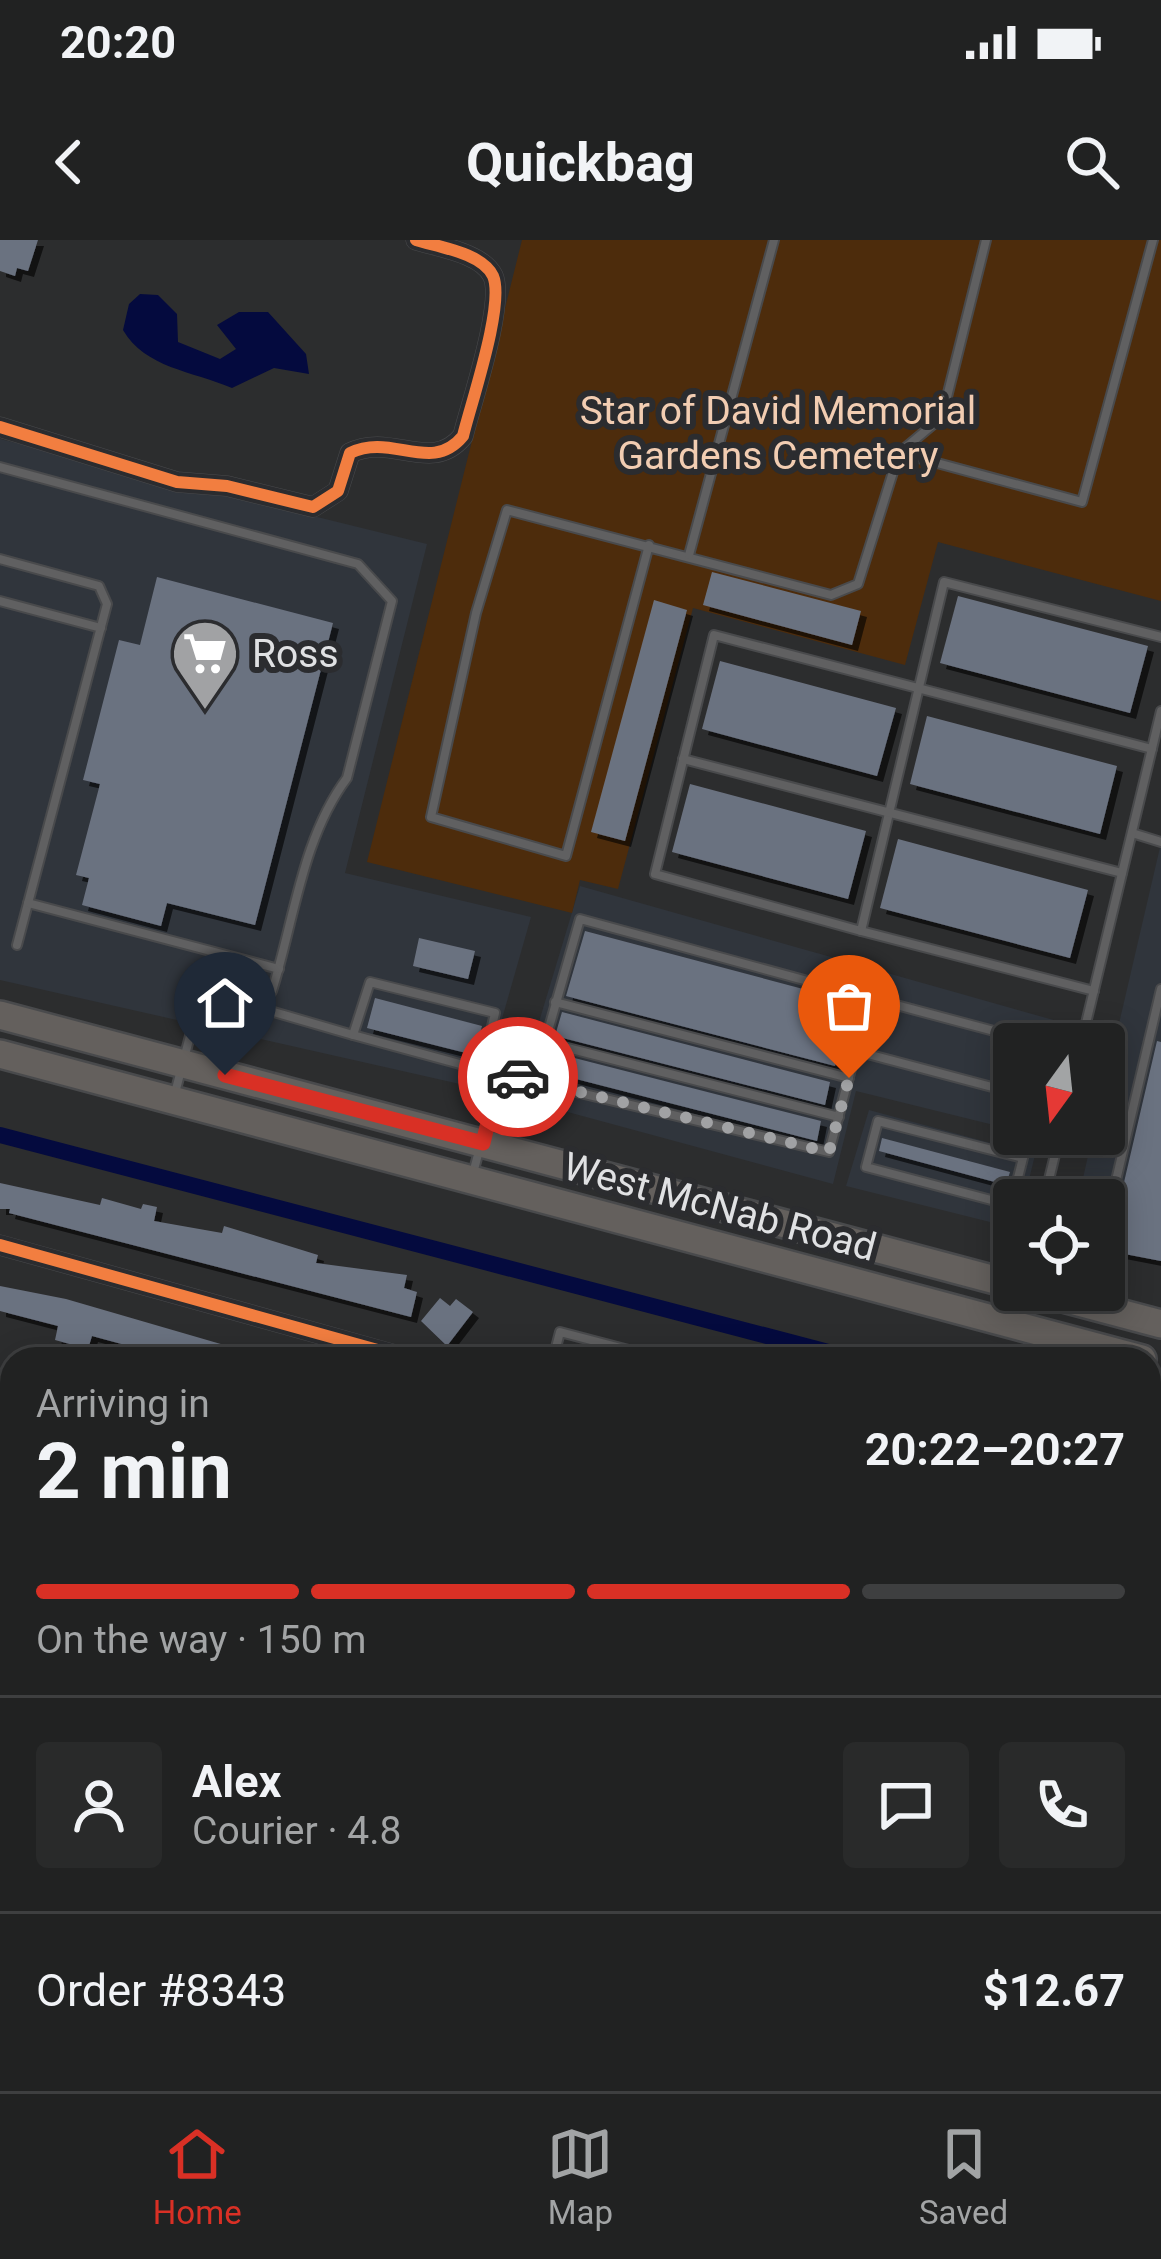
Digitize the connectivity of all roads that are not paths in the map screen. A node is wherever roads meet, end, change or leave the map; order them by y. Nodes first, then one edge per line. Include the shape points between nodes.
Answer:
1 (416, 240) edge
2 (774, 240) edge
3 (986, 240) edge
4 (1153, 240) edge
5 (0, 428) edge
6 (899, 453) junction
7 (0, 467) edge
8 (649, 545) junction
9 (689, 555) junction
10 (0, 559) edge
11 (0, 601) edge
12 (101, 628) junction
13 (1161, 637) edge
14 (919, 688) junction
15 (1161, 710) edge
16 (1152, 749) junction
17 (683, 759) junction
18 (889, 812) junction
19 (1132, 833) junction
20 (1161, 842) edge
21 (1122, 873) junction
22 (28, 903) junction
23 (861, 931) junction
24 (17, 945) dead end
25 (279, 969) junction
26 (1161, 988) edge
27 (1094, 991) junction
28 (870, 998) junction
29 (556, 1002) junction
30 (260, 1008) junction
31 (0, 1015) edge
32 (1086, 1023) edge
33 (993, 1031) edge
34 (352, 1035) junction
35 (544, 1042) junction
36 (856, 1052) junction
37 (0, 1054) edge
38 (182, 1063) junction
39 (482, 1070) junction
40 (500, 1074) junction
41 (849, 1078) junction
42 (534, 1080) junction
43 (993, 1087) edge
44 (173, 1100) junction
45 (838, 1117) junction
46 (483, 1143) junction
47 (1116, 1179) edge
48 (471, 1180) junction
49 (1013, 1206) edge
50 (0, 1245) edge
51 (993, 1294) edge
52 (993, 1296) edge
53 (1039, 1311) edge
54 (1077, 1311) edge
55 (1161, 1324) edge
56 (367, 1347) edge
57 (557, 1347) edge
58 (617, 1347) edge
59 (1117, 1347) edge

1 - 5 street via 475,259 492,275 496,298 463,436 450,452 361,448 350,453 338,491 313,507 177,482
2 - 9 lane
3 - 6 lane via 942,417
4 - 6 lane via 1082,502
6 - 9 lane via 858,584 831,595
7 - 25 lane via 358,564 392,601 347,778 311,850
8 - 8 lane via 507,510 431,817 566,856
8 - 9 lane
10 - 12 lane via 99,586 107,604
11 - 12 lane
12 - 22 lane
13 - 14 lane via 944,582
14 - 16 lane
14 - 17 lane via 713,635
14 - 18 lane
15 - 16 lane
16 - 19 lane
17 - 18 lane
17 - 23 lane via 655,874
18 - 21 lane
18 - 23 lane
19 - 20 lane
19 - 21 lane
21 - 27 lane
22 - 24 lane
22 - 25 lane
23 - 27 lane
25 - 30 lane
26 - 47 lane
27 - 32 lane
28 - 29 lane via 580,919
28 - 33 lane
28 - 36 lane
29 - 35 lane
29 - 41 lane
30 - 34 lane
30 - 38 lane via 201,994
31 - 38 main road, West McNab Road
34 - 39 lane
34 - 39 lane via 370,982 495,1013
35 - 42 lane
35 - 45 lane
36 - 41 lane
36 - 43 lane
37 - 44 main road, West McNab Road
38 - 44 lane
38 - 46 main road, West McNab Road
39 - 40 lane
40 - 42 lane
40 - 46 lane
41 - 45 lane
42 - 45 lane via 829,1152
44 - 48 main road, West McNab Road
46 - 48 lane
46 - 51 main road, West McNab Road
48 - 52 main road, West McNab Road
49 - 49 lane via 866,1167 878,1121 1023,1158
50 - 56 street
53 - 59 main road, West McNab Road
54 - 55 main road, West McNab Road
57 - 58 lane via 560,1332

